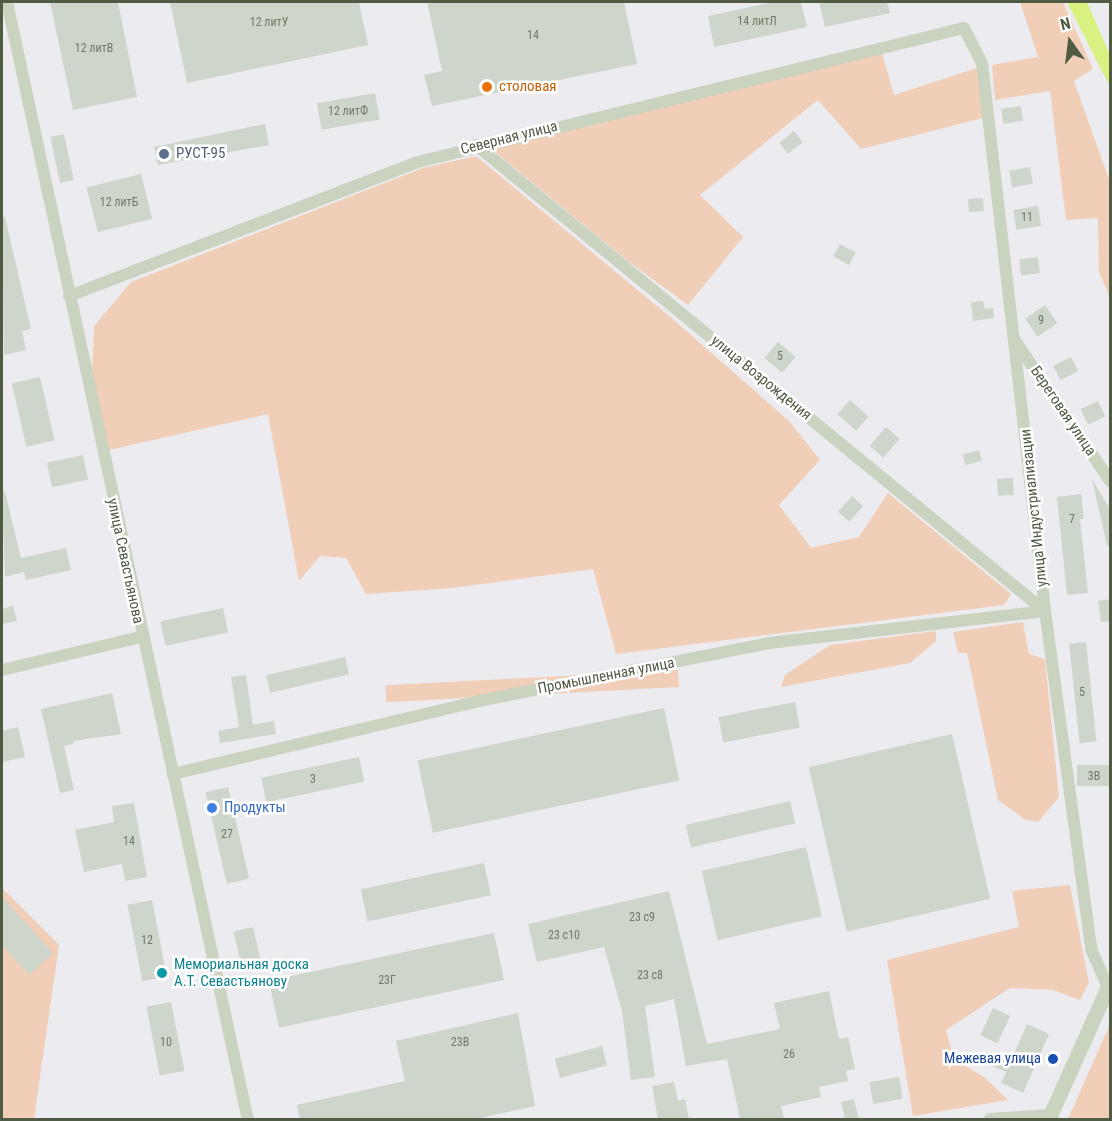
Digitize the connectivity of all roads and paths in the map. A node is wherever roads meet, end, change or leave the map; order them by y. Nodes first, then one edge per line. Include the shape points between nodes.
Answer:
1 (7, 2) edge
2 (964, 28) joint
3 (476, 145) junction
4 (69, 296) junction
5 (1016, 341) junction
6 (1110, 481) edge
7 (1045, 611) junction
8 (141, 637) junction
9 (2, 670) edge
10 (172, 774) junction
11 (1109, 988) edge
12 (1049, 1118) edge
13 (248, 1119) edge
14 (990, 1119) edge

1 - 4 street, улица Севастьянова
2 - 3 street, Северная улица
2 - 5 street, улица Индустриализации via 982,63
3 - 4 street, Северная улица via 418,162
3 - 7 street, улица Возрождения
4 - 8 street, улица Севастьянова
5 - 6 street, Береговая улица
5 - 7 street, улица Индустриализации
7 - 10 street, Промышленная улица via 769,643 479,701
7 - 11 street, улица Индустриализации via 1091,949
8 - 9 street
8 - 10 street, улица Севастьянова
10 - 13 street, улица Севастьянова
11 - 12 street
12 - 14 street

